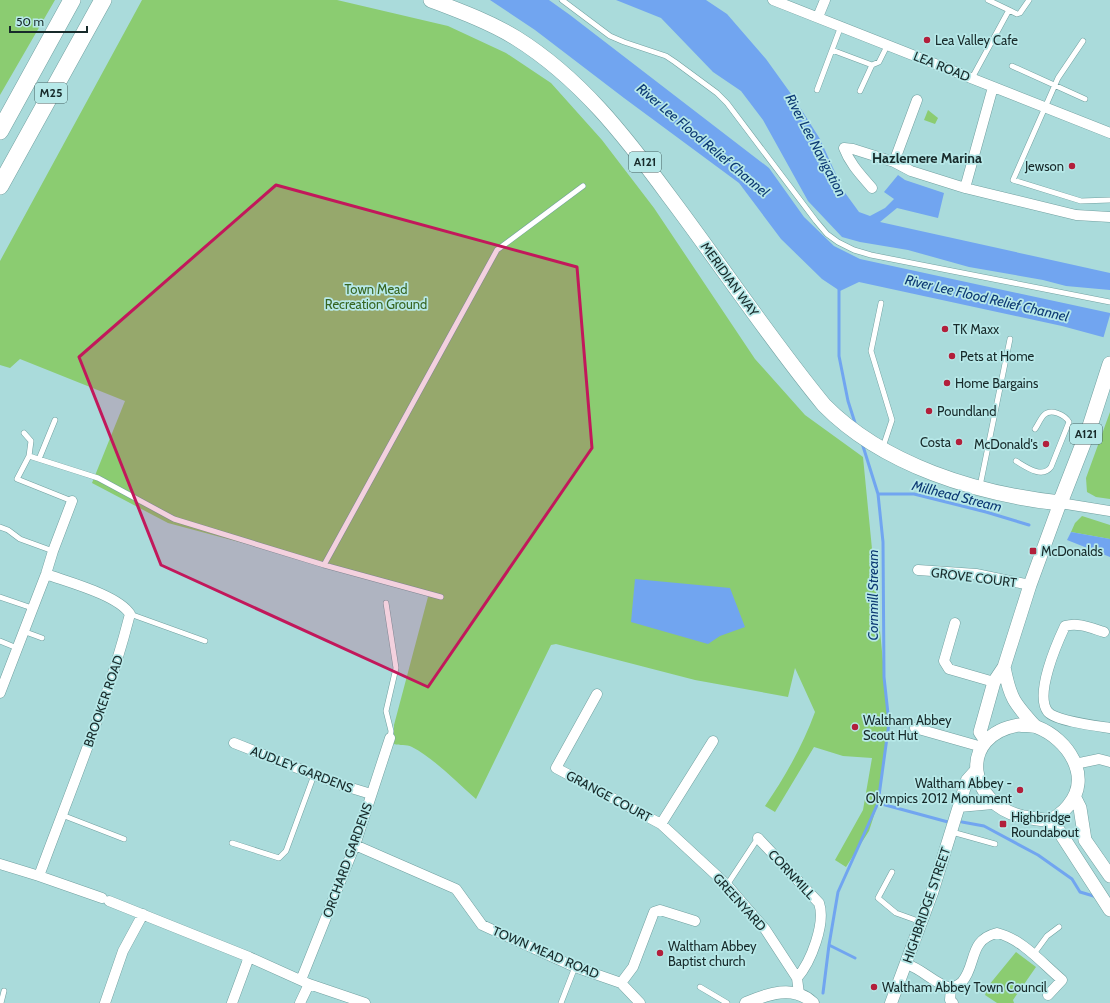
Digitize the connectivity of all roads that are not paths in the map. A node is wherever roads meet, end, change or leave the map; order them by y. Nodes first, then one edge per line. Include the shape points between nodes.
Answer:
1 (72, 0) edge
2 (103, 0) edge
3 (431, 0) edge
4 (562, 0) edge
5 (773, 0) edge
6 (825, 0) edge
7 (988, 0) edge
8 (1029, 0) edge
9 (1009, 10) junction
10 (818, 17) junction
11 (841, 26) junction
12 (1083, 41) dead end
13 (888, 44) junction
14 (832, 50) junction
15 (872, 65) junction
16 (1012, 66) dead end
17 (972, 78) junction
18 (1054, 86) junction
19 (994, 87) junction
20 (817, 90) dead end
21 (860, 91) dead end
22 (1085, 99) dead end
23 (917, 100) dead end
24 (1045, 107) junction
25 (0, 131) edge
26 (1110, 133) edge
27 (894, 162) junction
28 (0, 186) edge
29 (583, 186) dead end
30 (872, 188) dead end
31 (966, 188) junction
32 (1110, 200) edge
33 (1110, 217) edge
34 (1110, 302) edge
35 (881, 303) dead end
36 (1010, 339) dead end
37 (1110, 364) edge
38 (55, 420) dead end
39 (1035, 429) dead end
40 (24, 433) dead end
41 (883, 449) junction
42 (29, 456) junction
43 (39, 459) junction
44 (1016, 461) dead end
45 (980, 487) junction
46 (72, 501) joint
47 (1060, 503) junction
48 (1110, 511) edge
49 (0, 527) edge
50 (53, 552) junction
51 (324, 565) junction
52 (918, 570) dead end
53 (46, 574) junction
54 (1030, 585) junction
55 (0, 597) edge
56 (441, 597) dead end
57 (386, 603) dead end
58 (32, 608) junction
59 (130, 614) junction
60 (955, 623) dead end
61 (23, 631) junction
62 (1107, 633) edge
63 (42, 638) dead end
64 (0, 641) edge
65 (205, 641) dead end
66 (17, 648) junction
67 (1004, 666) junction
68 (994, 682) junction
69 (0, 693) edge
70 (597, 694) dead end
71 (1035, 726) junction
72 (915, 728) dead end
73 (1110, 728) edge
74 (390, 738) joint
75 (713, 740) dead end
76 (234, 743) dead end
77 (984, 744) junction
78 (1110, 762) edge
79 (1075, 764) junction
80 (976, 770) junction
81 (314, 775) junction
82 (371, 794) junction
83 (1075, 798) junction
84 (993, 803) junction
85 (959, 806) junction
86 (62, 815) junction
87 (1049, 820) junction
88 (661, 824) junction
89 (952, 832) junction
90 (758, 838) joint
91 (124, 839) dead end
92 (232, 843) dead end
93 (994, 844) dead end
94 (355, 845) junction
95 (0, 864) edge
96 (892, 872) dead end
97 (40, 876) junction
98 (1110, 876) edge
99 (727, 885) junction
100 (1110, 910) edge
101 (142, 914) junction
102 (694, 922) dead end
103 (921, 922) junction
104 (1059, 927) dead end
105 (1033, 955) junction
106 (249, 957) junction
107 (906, 964) junction
108 (575, 967) junction
109 (797, 978) junction
110 (305, 982) junction
111 (621, 983) junction
112 (700, 987) dead end
113 (951, 988) junction
114 (4, 991) dead end
115 (799, 994) junction
116 (1048, 995) dead end
117 (1, 1003) edge
118 (105, 1003) edge
119 (232, 1003) edge
120 (300, 1003) edge
121 (365, 1003) edge
122 (561, 1003) edge
123 (640, 1003) edge
124 (727, 1003) edge
125 (746, 1003) edge
126 (813, 1003) edge
127 (891, 1003) edge
128 (953, 1003) edge

1 - 25 highway, M25
2 - 28 highway, M25
3 - 41 main road, MERIDIAN WAY / A121 via 477,18 515,38 558,69 602,110 637,152 824,405 852,431
4 - 34 lane via 610,36 666,56 717,93 816,221 838,242 871,255
5 - 10 street, LEA ROAD
6 - 10 street
7 - 9 lane
8 - 9 lane via 1020,13
9 - 17 lane
10 - 11 street, LEA ROAD
11 - 13 street, LEA ROAD
11 - 14 lane
12 - 18 lane
13 - 15 lane via 879,62
13 - 17 street, LEA ROAD
14 - 15 lane
14 - 20 lane
15 - 21 lane
16 - 18 lane
17 - 19 street, LEA ROAD
18 - 22 lane
18 - 24 lane
19 - 24 street, LEA ROAD
19 - 31 street
23 - 27 street
24 - 26 street, LEA ROAD
24 - 32 lane via 1013,180 1081,201
27 - 30 street via 844,148 848,159
27 - 31 street via 911,171
29 - 51 lane via 497,250
31 - 33 street via 1076,215
35 - 41 lane via 871,351 892,420
36 - 45 lane
37 - 47 main road, A121 via 1090,426
38 - 43 lane
39 - 44 lane via 1046,413 1059,414 1069,422 1051,467 1047,471 1038,472
40 - 42 lane via 31,441
41 - 45 main road, MERIDIAN WAY / A121 via 929,473
42 - 43 lane
42 - 46 lane via 17,479
43 - 51 lane via 98,478 174,519
45 - 47 main road, MERIDIAN WAY / A121 via 1032,500
46 - 50 street
47 - 48 street
47 - 54 main road
49 - 50 lane via 20,539
50 - 53 street
51 - 56 lane
52 - 54 street, GROVE COURT via 976,574
53 - 58 street
53 - 59 street via 89,589 125,606
54 - 67 main road
55 - 58 lane
57 - 74 lane via 396,668 386,711 391,731
58 - 61 street
59 - 65 lane
59 - 86 street, BROOKER ROAD via 102,708
60 - 68 street via 945,665 949,669
61 - 63 lane
61 - 66 street
62 - 73 street via 1083,625 1064,626 1046,676 1043,700 1047,712 1057,718
64 - 66 lane
66 - 69 street
67 - 68 main road
67 - 71 main road via 1015,704
68 - 77 main road via 980,732
70 - 88 street, GRANGE COURT via 556,768
71 - 77 main road via 1008,727
71 - 79 main road via 1052,735 1068,751
72 - 77 street
74 - 82 street, ORCHARD GARDENS
75 - 88 street
76 - 81 street, AUDLEY GARDENS
77 - 80 main road
78 - 79 street via 1099,759
79 - 83 main road via 1079,785
80 - 84 main road via 984,791
80 - 85 street, HIGHBRIDGE STREET via 967,780
81 - 82 street, AUDLEY GARDENS
81 - 92 lane via 286,851 279,858
82 - 94 street, ORCHARD GARDENS
83 - 87 main road via 1064,810
83 - 98 main road via 1080,808 1085,840
84 - 85 street
84 - 87 main road via 1018,815
85 - 89 street, HIGHBRIDGE STREET
86 - 91 lane
86 - 97 street, BROOKER ROAD
87 - 100 main road via 1060,831
88 - 99 street, GREENYARD
89 - 93 lane
89 - 103 street, HIGHBRIDGE STREET
90 - 99 lane
90 - 109 street, CORNMILL via 819,903 822,911 813,954
94 - 108 street, TOWN MEAD ROAD via 456,889 482,925
94 - 110 street, ORCHARD GARDENS
95 - 97 street
96 - 103 lane via 878,898 896,912
97 - 101 street
99 - 109 street, GREENYARD via 765,929
101 - 106 street
101 - 118 street via 123,951
102 - 111 street via 660,910 654,912 633,967
103 - 107 street, HIGHBRIDGE STREET
104 - 105 lane via 1047,936
105 - 113 street via 1010,936 991,934 977,946 962,983
105 - 116 street via 1062,980
106 - 110 street
106 - 119 street
107 - 113 street via 940,985
107 - 127 street, HIGHBRIDGE STREET
108 - 111 street, TOWN MEAD ROAD
108 - 122 lane
109 - 115 street, GREENYARD
110 - 120 street, ORCHARD GARDENS
110 - 121 street
111 - 123 street
112 - 124 lane
113 - 128 street via 950,1000
114 - 117 lane
115 - 125 street via 776,993
115 - 126 street

